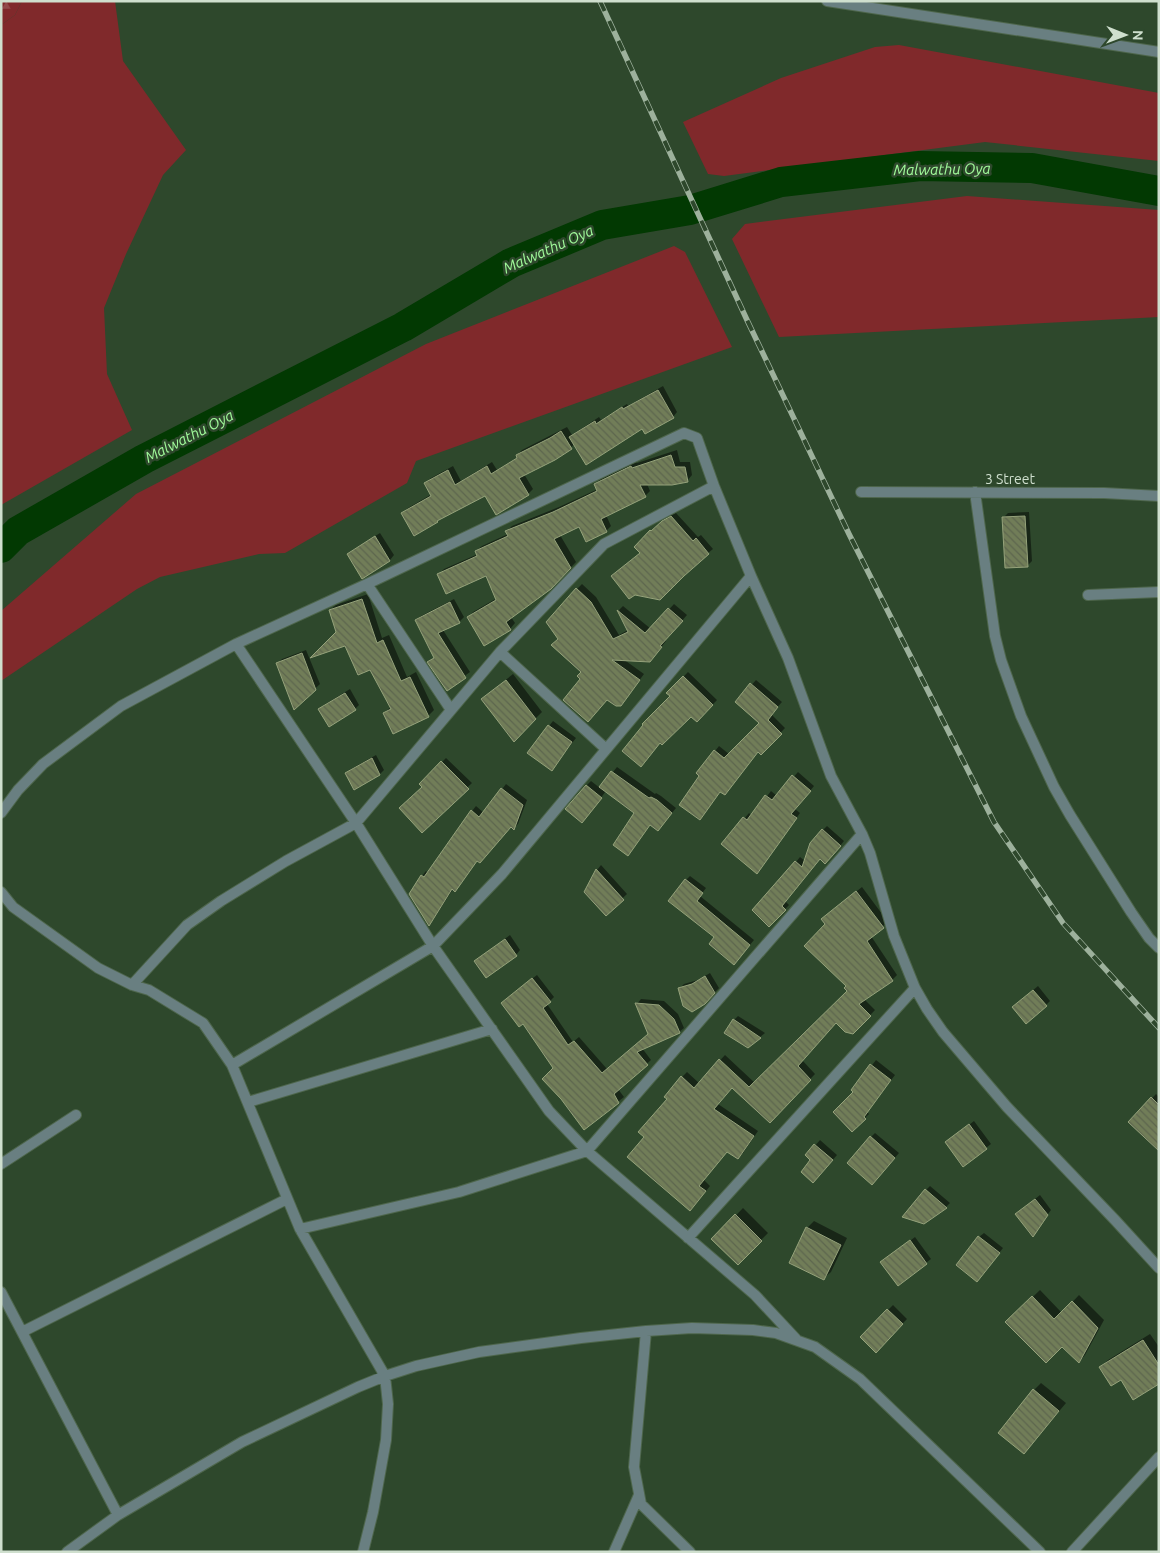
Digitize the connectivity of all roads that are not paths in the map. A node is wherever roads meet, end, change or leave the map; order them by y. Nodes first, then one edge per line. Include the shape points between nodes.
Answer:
1 (827, 1) edge
2 (1159, 52) edge
3 (714, 486) junction
4 (860, 492) dead end
5 (975, 492) junction
6 (1159, 496) edge
7 (751, 576) junction
8 (366, 584) junction
9 (1159, 592) edge
10 (1088, 595) dead end
11 (236, 644) junction
12 (500, 652) junction
13 (451, 710) junction
14 (606, 749) junction
15 (1, 813) edge
16 (356, 823) junction
17 (862, 834) junction
18 (1, 892) edge
19 (433, 946) junction
20 (1159, 948) edge
21 (132, 985) junction
22 (915, 988) junction
23 (492, 1029) junction
24 (232, 1065) junction
25 (248, 1102) junction
26 (76, 1115) dead end
27 (587, 1151) junction
28 (1, 1164) edge
29 (287, 1199) junction
30 (300, 1229) junction
31 (688, 1238) junction
32 (1159, 1268) edge
33 (1, 1292) edge
34 (646, 1330) junction
35 (22, 1332) junction
36 (796, 1339) junction
37 (385, 1376) junction
38 (1159, 1457) edge
39 (639, 1495) junction
40 (118, 1515) junction
41 (67, 1552) edge
42 (363, 1552) edge
43 (614, 1552) edge
44 (690, 1552) edge
45 (1040, 1552) edge
46 (1072, 1552) edge

1 - 2 street
3 - 7 street
3 - 8 street via 697,438 684,433
3 - 12 street via 604,544
4 - 5 street, 3 Street
5 - 6 street, 3 Street
5 - 20 street via 994,636 1021,716 1070,815 1131,912
7 - 14 street
7 - 17 street via 788,658 831,776
8 - 11 street
8 - 13 street
9 - 10 street
11 - 15 street via 121,706 43,764
11 - 16 street
12 - 13 street
12 - 14 street
13 - 16 street
14 - 19 street via 502,874
16 - 19 street
16 - 21 street via 286,861 214,906 187,926
17 - 22 street via 894,936
17 - 27 street
18 - 21 street via 13,907 98,968
19 - 23 street
19 - 24 street
21 - 24 street via 149,990 203,1023
22 - 31 street
22 - 32 street via 943,1032 1007,1107
23 - 25 street
23 - 27 street via 549,1111
24 - 25 street
25 - 29 street
26 - 28 street
27 - 30 street via 459,1192
27 - 31 street
29 - 30 street
29 - 35 street
30 - 37 street
31 - 36 street via 755,1295
33 - 35 street
34 - 36 street via 753,1330
34 - 37 street via 479,1352
34 - 39 street via 634,1467
35 - 40 street
36 - 45 street via 815,1346 860,1379
37 - 40 street via 242,1442
37 - 42 street via 388,1404 386,1440
38 - 46 street
39 - 43 street
39 - 44 street via 641,1504
40 - 41 street

